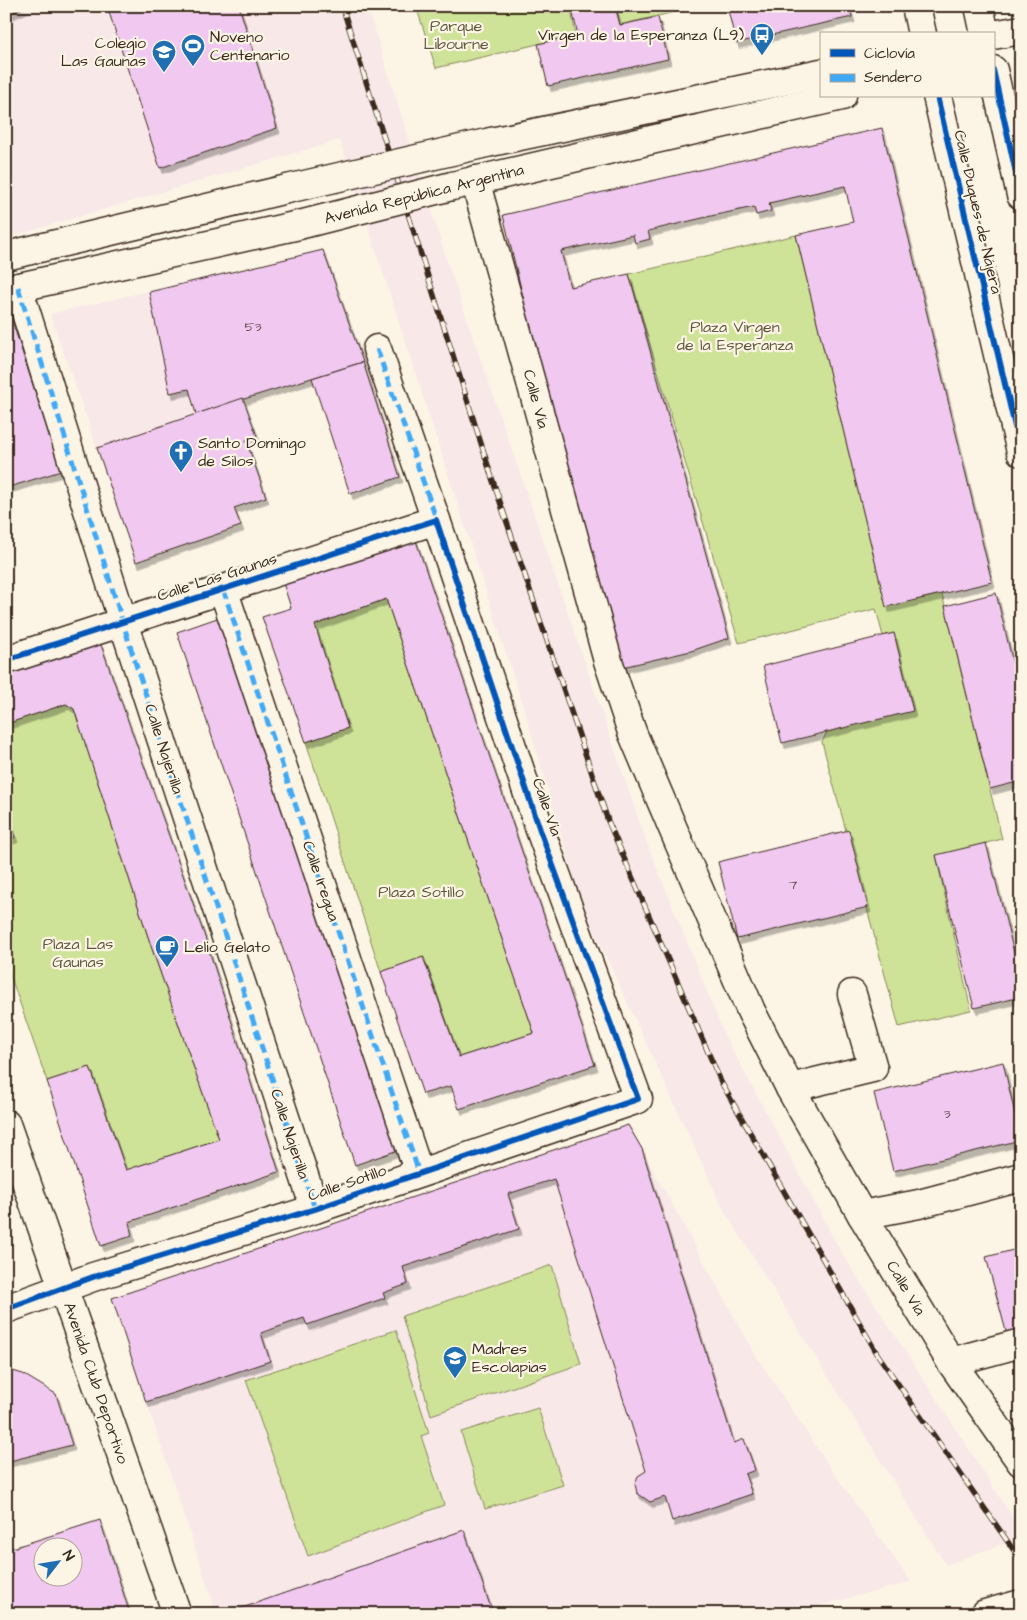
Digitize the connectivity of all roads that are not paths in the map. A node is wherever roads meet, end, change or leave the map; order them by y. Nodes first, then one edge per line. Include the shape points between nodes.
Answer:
1 (916, 6) edge
2 (978, 6) edge
3 (1021, 30) edge
4 (922, 32) edge
5 (985, 32) edge
6 (994, 35) edge
7 (820, 73) edge
8 (994, 74) edge
9 (833, 98) edge
10 (937, 98) edge
11 (463, 183) junction
12 (1021, 195) edge
13 (6, 256) edge
14 (12, 288) edge
15 (377, 349) dead end
16 (1021, 452) edge
17 (436, 520) junction
18 (223, 589) junction
19 (123, 622) junction
20 (6, 660) edge
21 (852, 994) dead end
22 (790, 1088) junction
23 (638, 1099) joint
24 (6, 1124) edge
25 (419, 1173) junction
26 (1021, 1177) edge
27 (315, 1209) junction
28 (862, 1215) junction
29 (63, 1290) junction
30 (6, 1309) edge
31 (1021, 1343) edge
32 (951, 1362) junction
33 (1021, 1462) edge
34 (1021, 1604) edge
35 (176, 1614) edge
36 (985, 1614) edge

1 - 4 street
2 - 5 street
3 - 6 street
7 - 13 street, Avenida República Argentina, bridge via 491,142
8 - 12 street
9 - 11 street, Avenida República Argentina
10 - 16 street, Calle Duques de Nájera
11 - 14 street, Avenida República Argentina, bridge via 299,225
11 - 22 street, Calle Vía via 632,732 751,1011
14 - 19 street, Calle Najerilla
15 - 17 street, Calle Vía
17 - 18 street, Calle Las Gaunas
17 - 23 street, Calle Vía via 540,830
18 - 19 street, Calle Las Gaunas
18 - 25 street, Calle Iregua
19 - 20 street, Calle Las Gaunas
19 - 27 street, Calle Najerilla
21 - 22 street via 873,1068
22 - 28 street, Calle Vía
23 - 25 street, Calle Sotillo
24 - 29 street, Avenida Club Deportivo
25 - 27 street, Calle Sotillo
26 - 28 street via 919,1204
27 - 29 street, Calle Sotillo via 93,1277
28 - 32 street, Calle Vía
29 - 30 street, Calle Sotillo
29 - 35 street, Avenida Club Deportivo
31 - 32 street
32 - 33 street, Calle Vía
34 - 36 street

